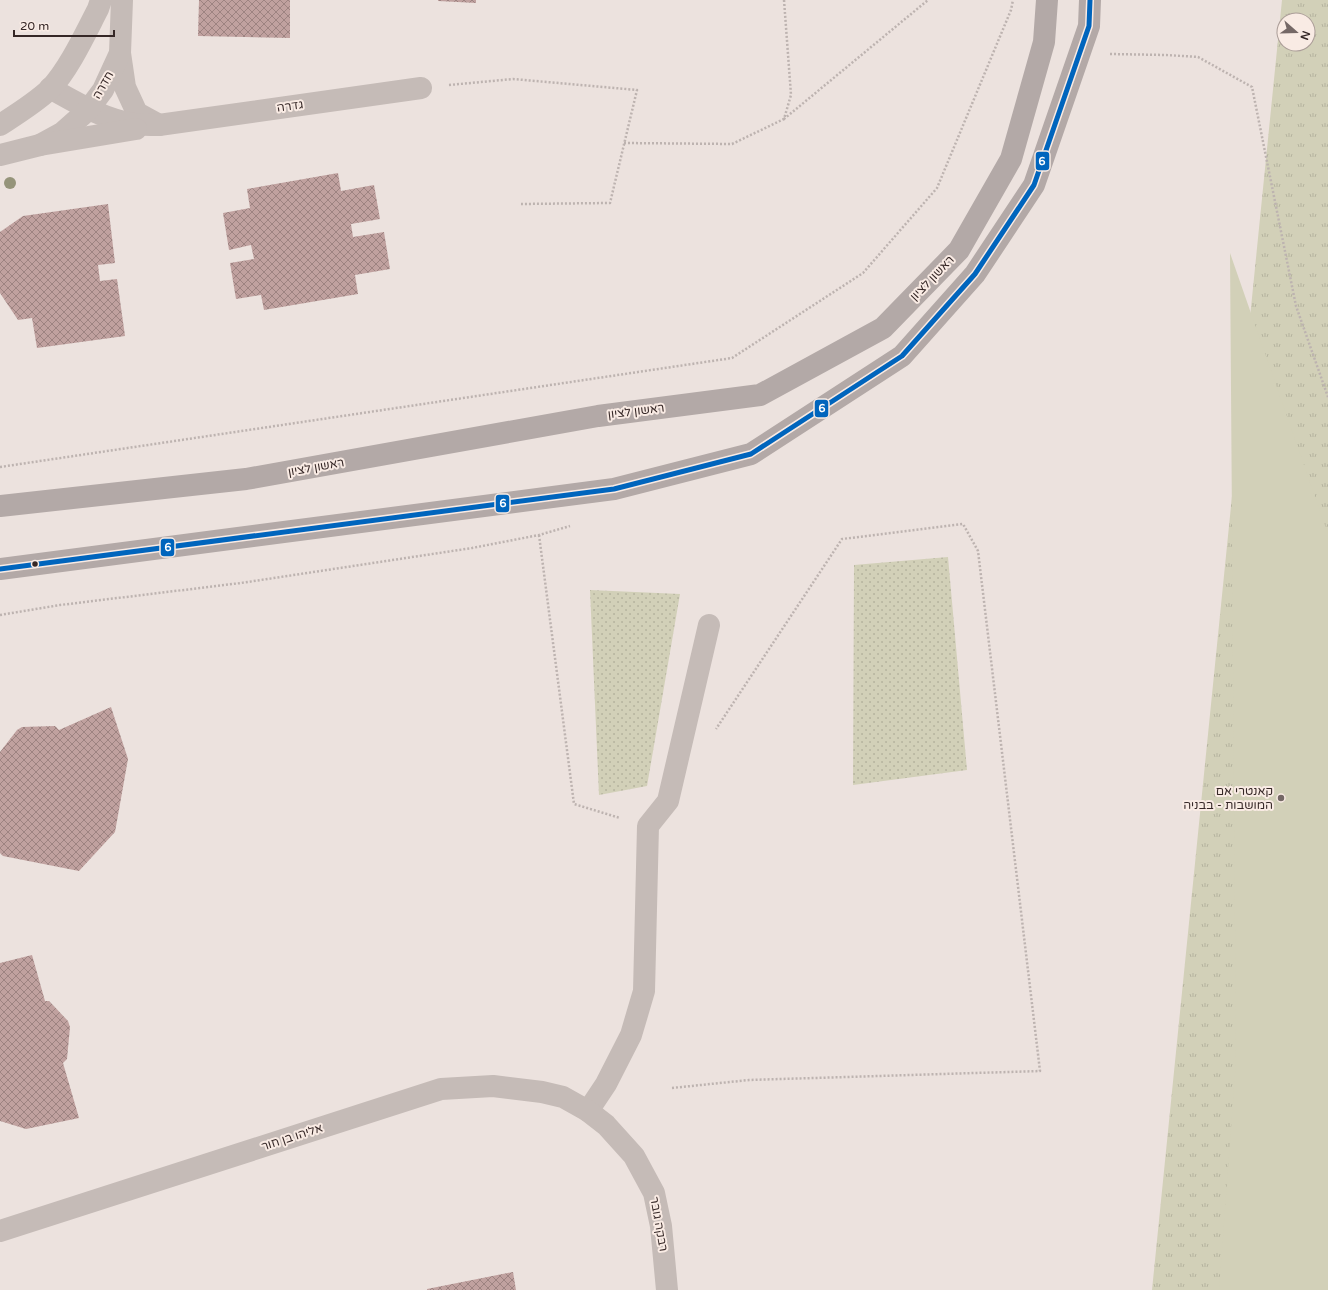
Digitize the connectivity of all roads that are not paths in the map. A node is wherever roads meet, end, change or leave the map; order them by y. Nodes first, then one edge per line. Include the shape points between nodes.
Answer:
1 (101, 0) edge
2 (122, 0) edge
3 (1047, 0) edge
4 (1090, 0) edge
5 (120, 53) junction
6 (50, 88) junction
7 (421, 88) road end
8 (88, 110) junction
9 (0, 125) edge
10 (159, 125) junction
11 (40, 145) junction
12 (0, 155) edge
13 (0, 506) edge
14 (0, 569) edge
15 (709, 625) dead end
16 (588, 1111) junction
17 (0, 1232) edge
18 (667, 1290) edge

1 - 6 street via 69,63
2 - 5 street, חדרה
3 - 13 main road, ראשון לציון via 1044,42 1011,159 959,250 882,328 760,395 598,416 246,479
4 - 14 main road via 1089,26 1034,185 975,274 902,356 751,454 614,489
5 - 8 street, חדרה via 103,90
5 - 10 street via 125,87 138,112
6 - 8 street, גדרה
6 - 9 street
7 - 10 street, גדרה
8 - 10 street, גדרה via 114,120
8 - 11 street, חדרה via 62,133
10 - 11 street, גדרה
11 - 12 street, גדרה
15 - 16 street via 668,801 648,826 644,991 631,1035 606,1084
16 - 17 street, אליהו בן חור via 562,1097 542,1092 493,1086 441,1089
16 - 18 street, רבקה גובר via 606,1125 634,1156 654,1193 661,1226

